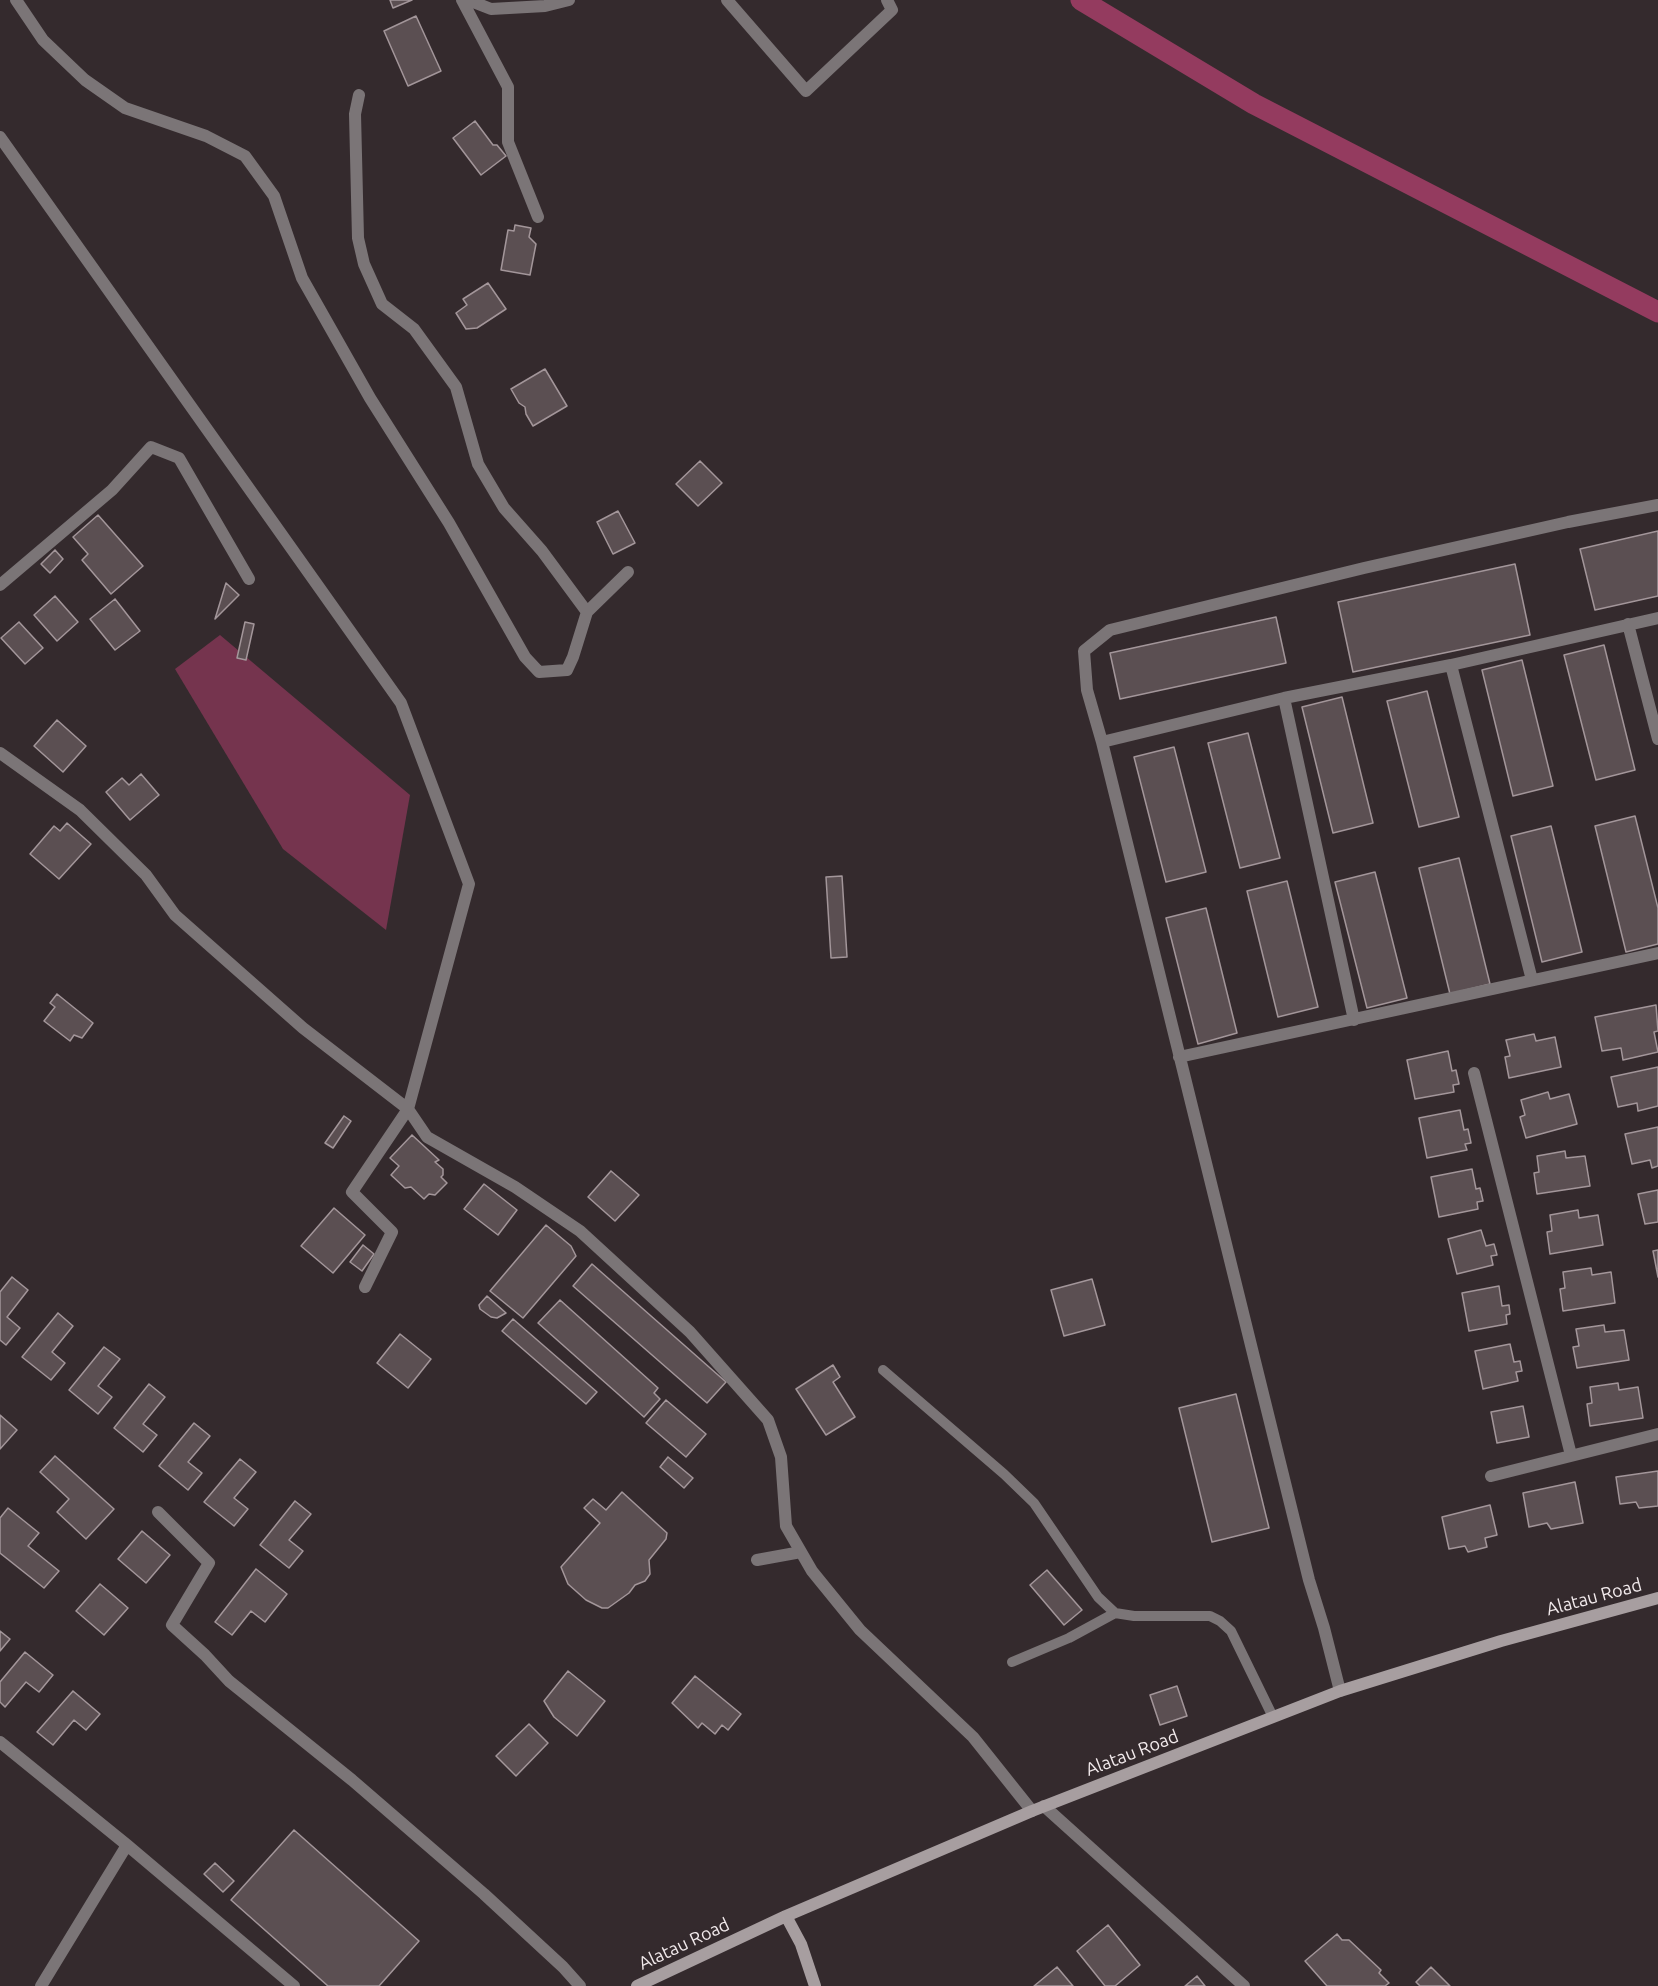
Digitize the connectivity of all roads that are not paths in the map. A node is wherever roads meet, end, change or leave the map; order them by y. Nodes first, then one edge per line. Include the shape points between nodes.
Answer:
1 (16, 0) edge
2 (462, 0) edge
3 (468, 0) edge
4 (569, 0) edge
5 (727, 0) edge
6 (887, 0) edge
7 (359, 95) dead end
8 (0, 136) edge
9 (538, 217) dead end
10 (1658, 505) edge
11 (627, 572) dead end
12 (249, 579) dead end
13 (0, 585) edge
14 (586, 612) junction
15 (1658, 618) edge
16 (1628, 624) junction
17 (1451, 665) junction
18 (1284, 698) junction
19 (1658, 739) edge
20 (1102, 742) junction
21 (0, 753) edge
22 (1658, 952) edge
23 (1532, 980) junction
24 (1354, 1020) junction
25 (1179, 1057) junction
26 (1474, 1073) dead end
27 (408, 1108) junction
28 (365, 1287) dead end
29 (883, 1370) dead end
30 (1658, 1434) edge
31 (1571, 1455) junction
32 (1491, 1476) dead end
33 (158, 1512) dead end
34 (801, 1552) junction
35 (757, 1560) dead end
36 (1658, 1598) edge
37 (1115, 1613) junction
38 (1012, 1662) dead end
39 (1340, 1691) junction
40 (1273, 1717) junction
41 (0, 1742) edge
42 (1038, 1809) junction
43 (127, 1845) junction
44 (786, 1916) junction
45 (41, 1986) edge
46 (294, 1986) edge
47 (580, 1986) edge
48 (637, 1986) edge
49 (815, 1986) edge
50 (1244, 1986) edge

1 - 14 street via 44,40 85,80 125,108 206,136 245,156 274,196 302,278 370,398 449,523 525,657 539,672 567,670
2 - 9 street via 508,87 508,142
3 - 4 street via 491,9 545,6
5 - 6 street via 806,91 892,10
7 - 14 street via 355,114 357,238 363,264 382,304 414,329 456,387 478,464 504,507
8 - 27 street via 401,704 469,884
10 - 20 street via 1364,568 1110,630 1084,651 1087,690
11 - 14 street
12 - 13 street via 179,458 152,447 112,490
15 - 16 street
16 - 17 street
16 - 19 street
17 - 18 street
17 - 23 street
18 - 20 street
18 - 24 street
20 - 25 street
21 - 27 street via 80,810 146,875 175,915 303,1028
22 - 23 street
23 - 24 street
24 - 25 street
25 - 39 street
26 - 31 street
27 - 28 street via 352,1192 392,1232
27 - 34 street via 428,1137 515,1187 580,1231 690,1332 768,1420 781,1456 786,1526
29 - 37 lane via 1034,1503 1098,1597
30 - 31 street
31 - 32 street
33 - 47 street via 209,1563 172,1625 229,1681 484,1894
34 - 35 street
34 - 42 street via 860,1630 973,1737
36 - 39 main road, Alatau Road
37 - 38 lane
37 - 40 lane via 1210,1616 1220,1621 1231,1630
39 - 40 main road, Alatau Road
40 - 42 main road, Alatau Road
41 - 43 street
42 - 44 main road, Alatau Road
42 - 50 street
43 - 45 street
43 - 46 street
44 - 48 main road, Alatau Road
44 - 49 main road via 801,1944

